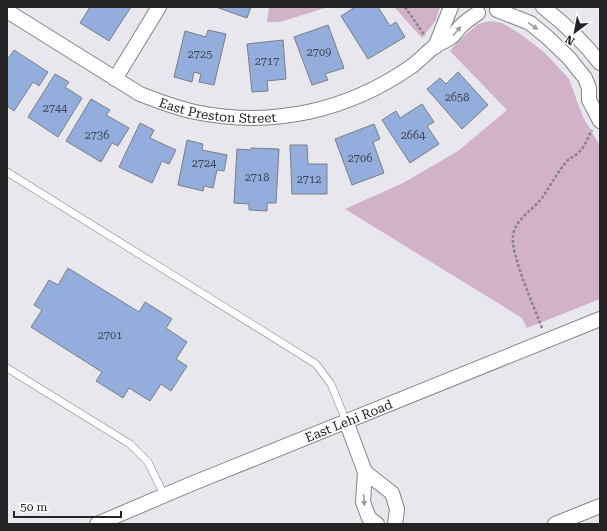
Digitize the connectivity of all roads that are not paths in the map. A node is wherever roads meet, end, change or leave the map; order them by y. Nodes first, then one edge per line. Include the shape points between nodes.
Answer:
1 (159, 7) edge
2 (451, 7) edge
3 (543, 7) edge
4 (499, 8) edge
5 (472, 10) edge
6 (7, 11) edge
7 (435, 47) junction
8 (600, 63) edge
9 (115, 79) junction
10 (596, 125) edge
11 (7, 172) edge
12 (600, 319) edge
13 (7, 368) edge
14 (346, 421) junction
15 (365, 472) junction
16 (164, 495) junction
17 (600, 506) edge
18 (97, 524) edge
19 (377, 524) edge
20 (395, 524) edge
21 (555, 524) edge

1 - 9 street
2 - 7 street, East Preston Street
3 - 8 street via 564,22
4 - 5 street via 488,13
4 -> 10 street via 530,23 569,58 585,78
7 -> 5 street, East Preston Street via 452,37
6 - 9 street, East Preston Street
7 - 9 street, East Preston Street via 413,66 366,93 307,113 282,117 248,118 195,112 140,94
11 - 14 lane via 316,364 331,384
12 - 14 street, East Lehi Road
13 - 16 lane via 130,444 148,462
14 - 15 street
14 - 16 street, East Lehi Road
15 -> 19 street via 363,502 369,518
15 - 20 street via 392,493 397,509
16 - 18 street, East Lehi Road
17 - 21 street

